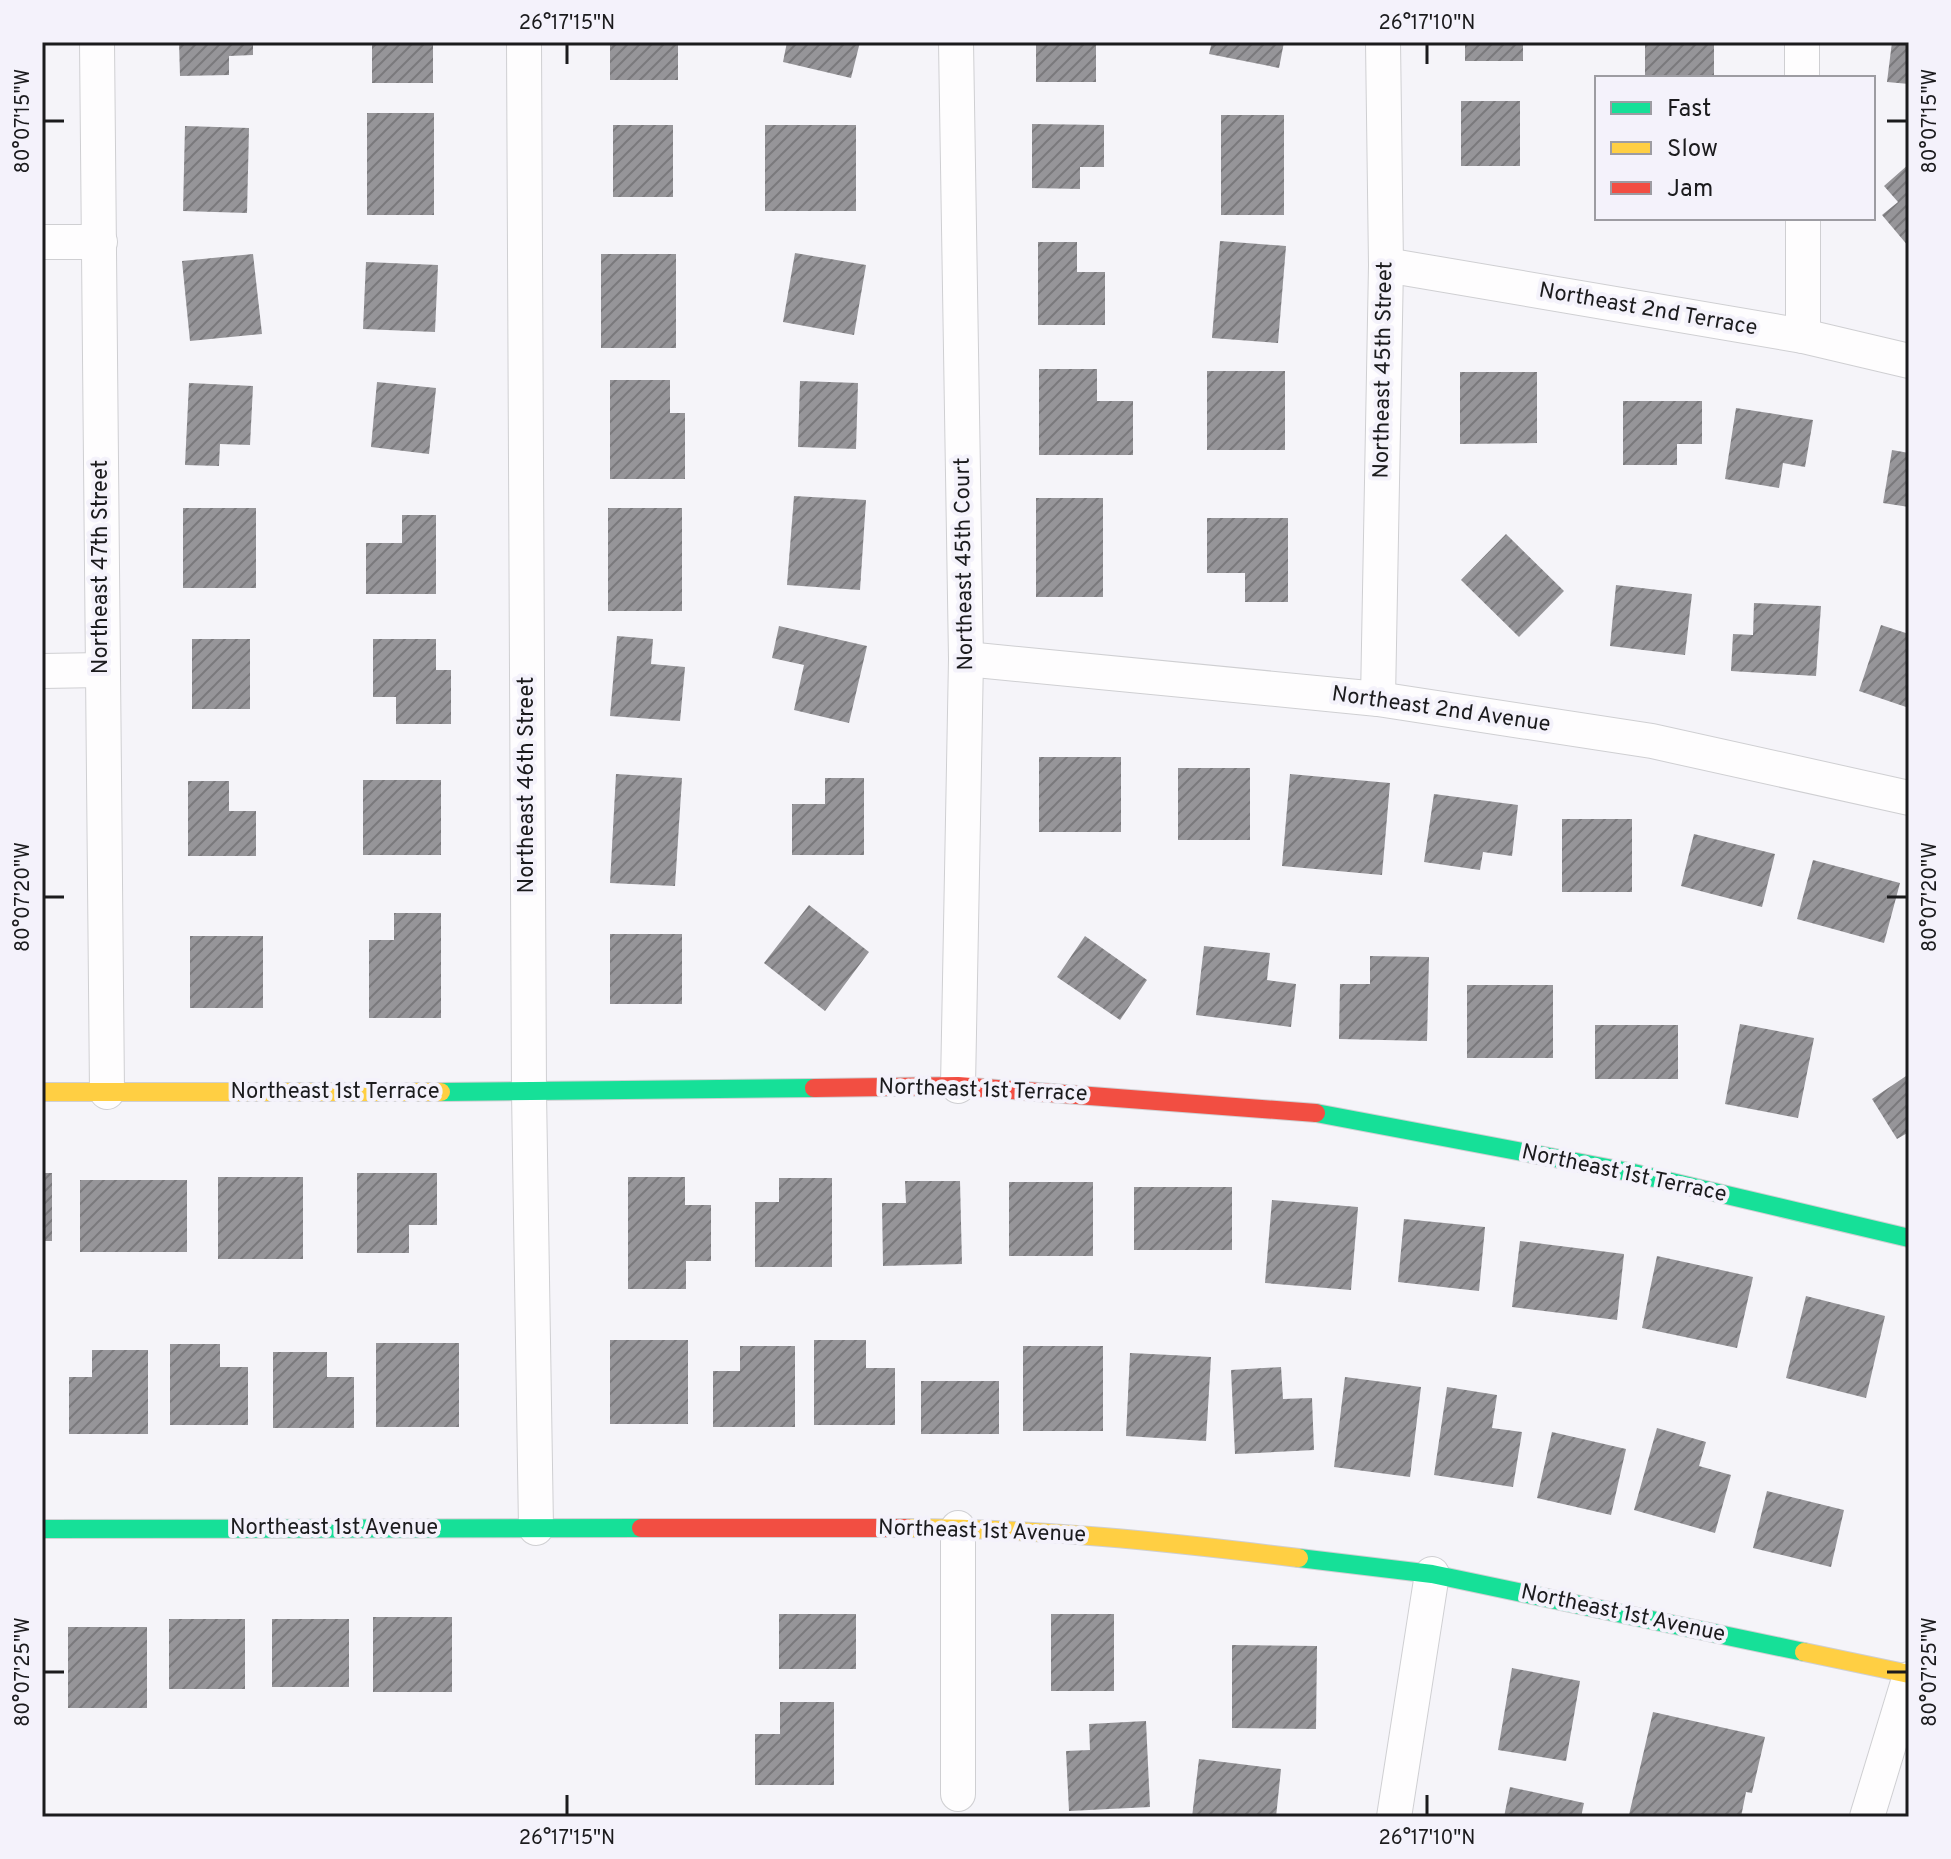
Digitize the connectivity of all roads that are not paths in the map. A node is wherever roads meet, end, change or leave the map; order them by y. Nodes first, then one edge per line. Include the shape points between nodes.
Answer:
1 (97, 42) edge
2 (524, 42) edge
3 (956, 42) edge
4 (1383, 42) edge
5 (1802, 42) edge
6 (1802, 76) edge
7 (1803, 220) edge
8 (42, 242) edge
9 (100, 242) junction
10 (1386, 265) junction
11 (1803, 336) junction
12 (1909, 361) edge
13 (966, 659) junction
14 (102, 670) junction
15 (42, 671) edge
16 (1378, 699) junction
17 (1909, 798) edge
18 (958, 1086) junction
19 (42, 1092) edge
20 (107, 1092) junction
21 (529, 1092) junction
22 (1909, 1238) edge
23 (536, 1528) junction
24 (958, 1528) junction
25 (42, 1529) edge
26 (1432, 1574) junction
27 (1909, 1677) edge
28 (958, 1794) dead end
29 (1394, 1817) edge
30 (1867, 1817) edge

1 - 9 street, Northeast 47th Street
2 - 21 street, Northeast 46th Street
3 - 13 street, Northeast 45th Court
4 - 10 street, Northeast 45th Street
5 - 6 street
7 - 11 street
8 - 9 street
9 - 14 street, Northeast 47th Street
10 - 11 street, Northeast 2nd Terrace
10 - 16 street, Northeast 45th Street
11 - 12 street, Northeast 2nd Terrace
13 - 16 street, Northeast 2nd Avenue
13 - 18 street, Northeast 45th Court
14 - 15 street
14 - 20 street, Northeast 47th Street
16 - 17 street, Northeast 2nd Avenue via 1652,741
18 - 21 street, Northeast 1st Terrace
18 - 22 street, Northeast 1st Terrace via 1299,1110 1629,1172
19 - 20 street, Northeast 1st Terrace
20 - 21 street, Northeast 1st Terrace
21 - 23 street, Northeast 46th Street
23 - 24 street, Northeast 1st Avenue
23 - 25 street, Northeast 1st Avenue
24 - 26 street, Northeast 1st Avenue via 1154,1540
24 - 28 street
26 - 27 street, Northeast 1st Avenue
26 - 29 street
27 - 30 street

